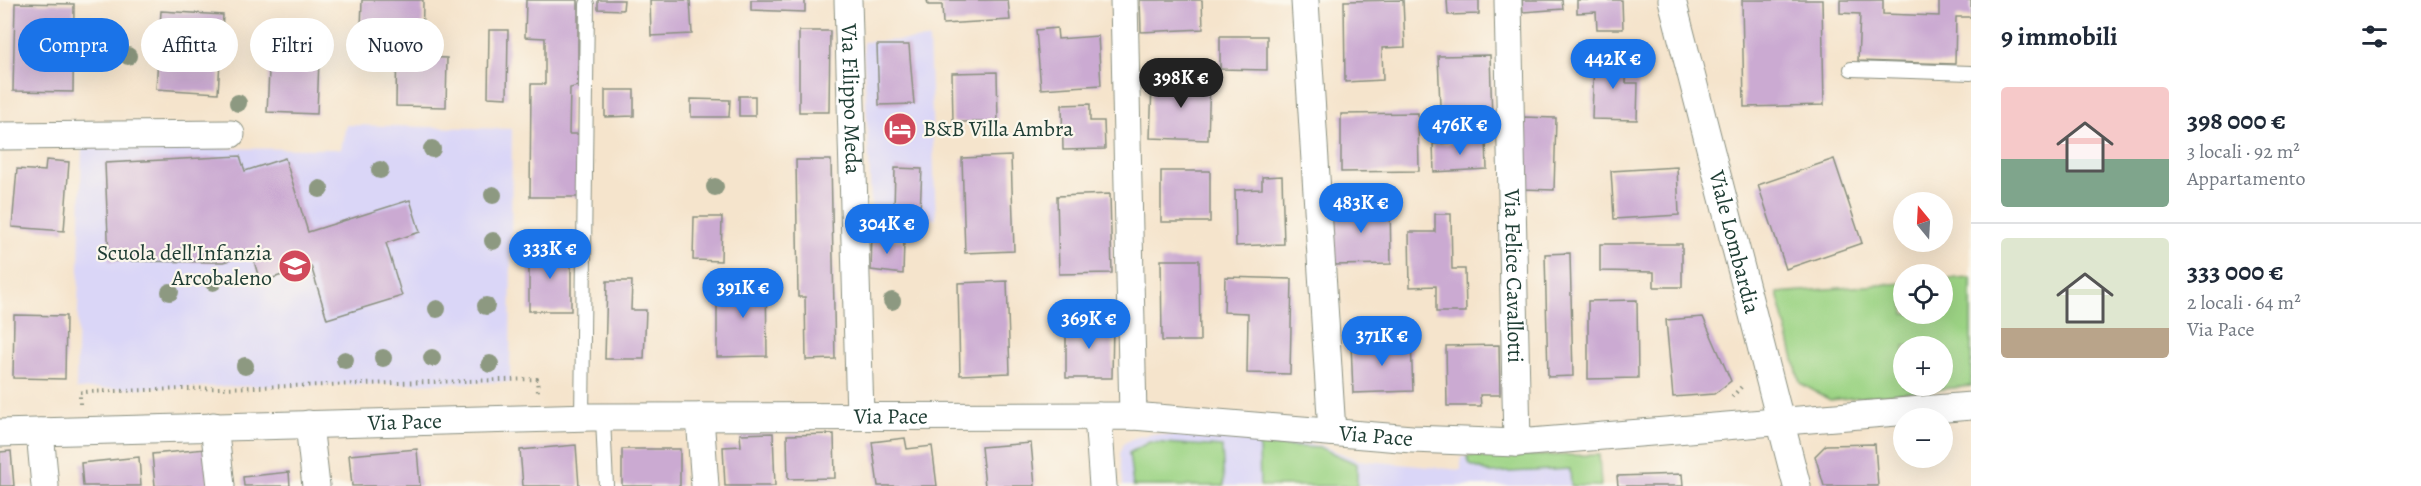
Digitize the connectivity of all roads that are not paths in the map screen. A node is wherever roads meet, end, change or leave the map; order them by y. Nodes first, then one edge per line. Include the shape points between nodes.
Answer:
1 (848, 0) edge
2 (1124, 0) edge
3 (1509, 0) edge
4 (1672, 0) edge
5 (1305, 1) edge
6 (587, 4) dead end
7 (1851, 69) dead end
8 (1971, 73) edge
9 (231, 134) dead end
10 (0, 136) edge
11 (1971, 406) edge
12 (860, 415) junction
13 (1098, 416) junction
14 (1133, 416) junction
15 (700, 417) junction
16 (593, 418) junction
17 (1779, 420) junction
18 (309, 424) junction
19 (214, 426) junction
20 (40, 432) junction
21 (1332, 432) junction
22 (0, 433) edge
23 (1517, 443) junction
24 (45, 486) edge
25 (221, 486) edge
26 (316, 486) edge
27 (606, 486) edge
28 (705, 486) edge
29 (1103, 486) edge
30 (1797, 486) edge

1 - 12 street, Via Filippo Meda
2 - 14 street
3 - 23 street, Via Felice Cavallotti
4 - 17 street, Viale Lombardia
5 - 21 street
6 - 16 lane
7 - 8 lane
9 - 10 street
11 - 17 street, Via Pace
12 - 13 street, Via Pace
12 - 15 street, Via Pace
13 - 14 street, Via Pace
13 - 29 street
14 - 21 street, Via Pace
15 - 16 street, Via Pace
15 - 28 street
16 - 18 street, Via Pace
16 - 27 lane
17 - 23 street, Via Pace
17 - 30 street, Viale Lombardia
18 - 19 street, Via Pace
18 - 26 street
19 - 20 street, Via Pace
19 - 25 street
20 - 22 street, Via Pace
20 - 24 street
21 - 23 street, Via Pace

